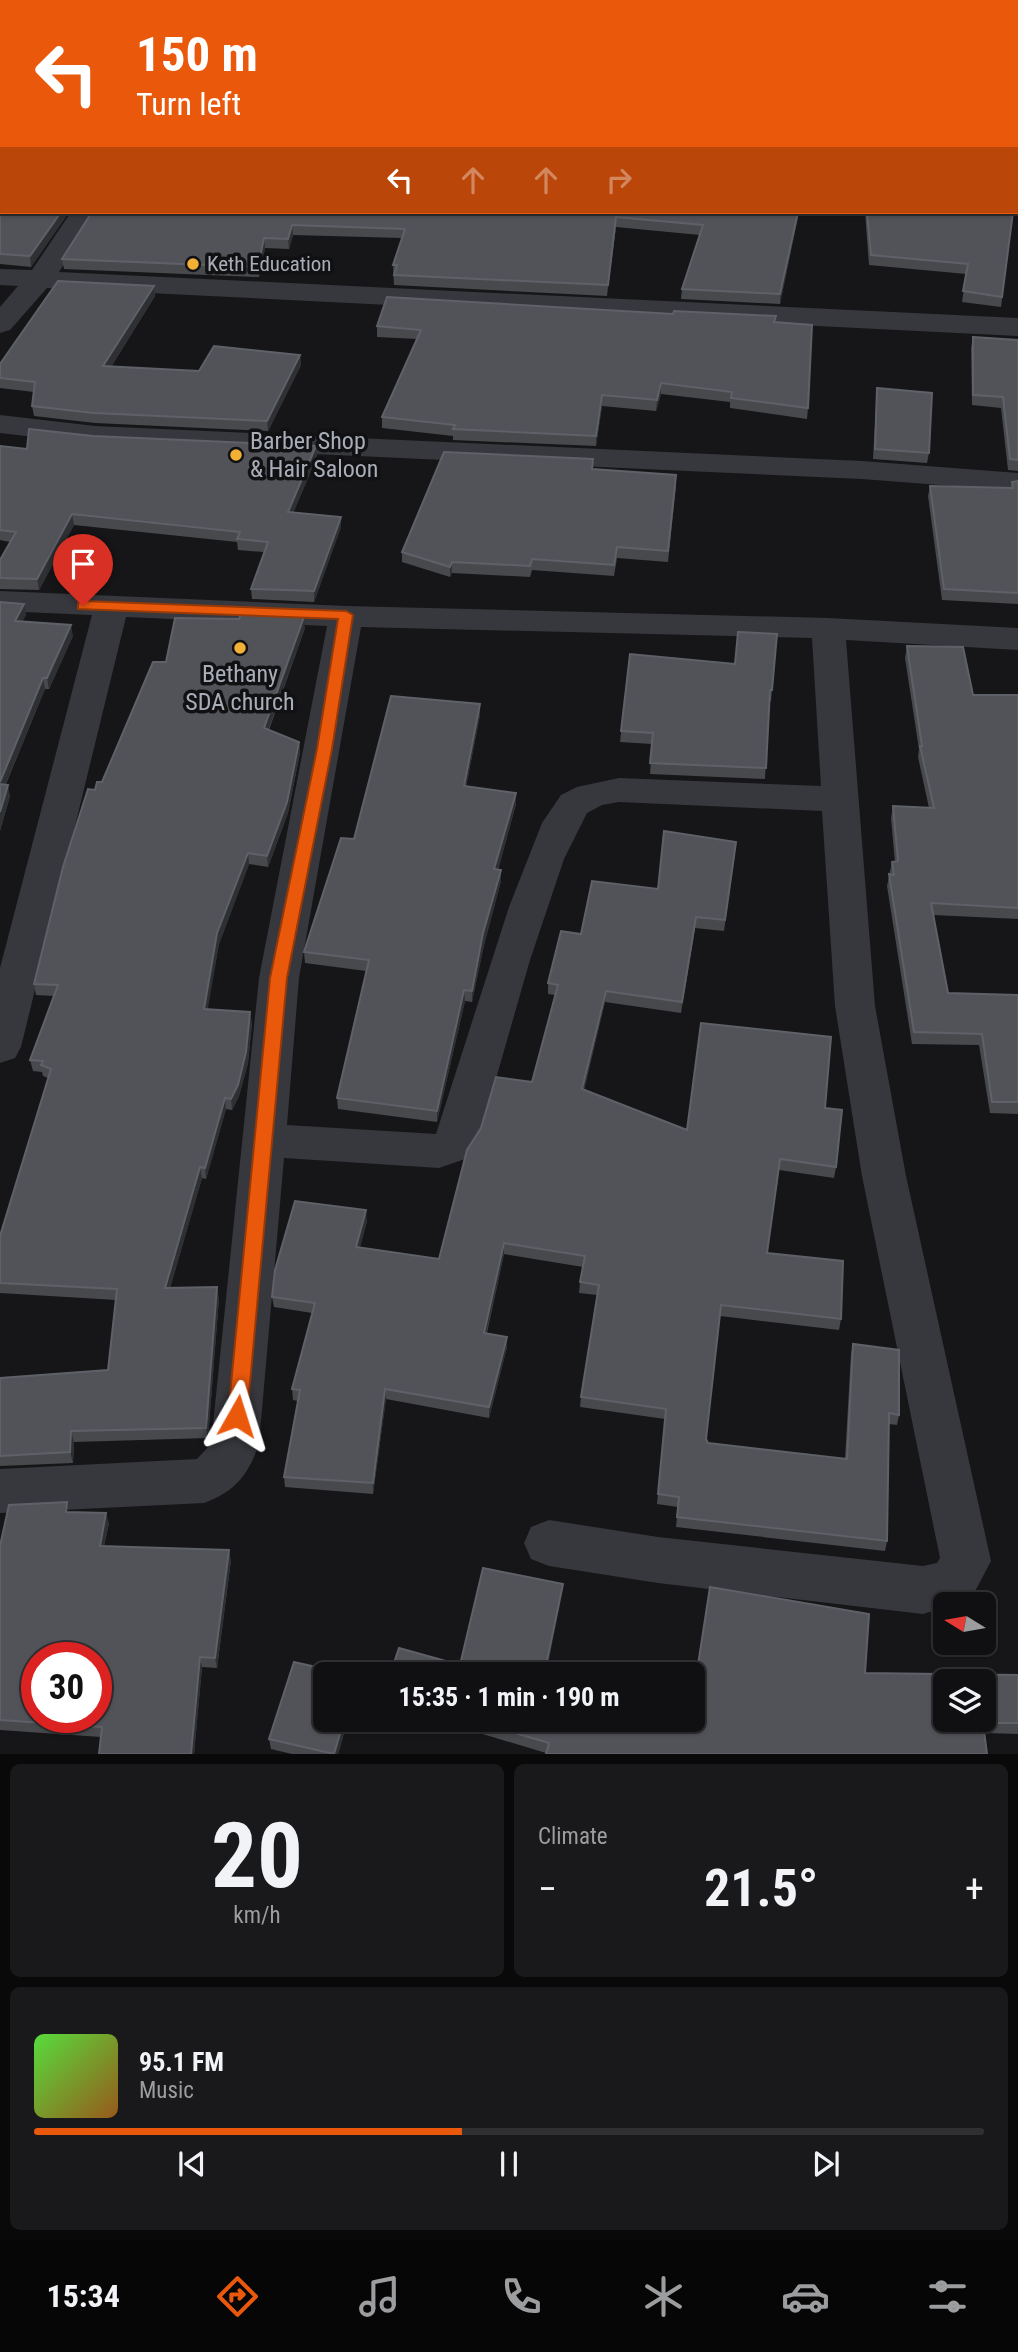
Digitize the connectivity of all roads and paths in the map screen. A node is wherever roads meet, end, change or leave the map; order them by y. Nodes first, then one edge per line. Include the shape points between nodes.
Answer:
1 (83, 214) edge
2 (0, 277) edge
3 (40, 279) junction
4 (0, 324) edge
5 (1018, 327) edge
6 (0, 424) edge
7 (1018, 482) edge
8 (0, 601) edge
9 (111, 607) junction
10 (346, 615) junction
11 (828, 628) junction
12 (1018, 639) edge
13 (839, 799) junction
14 (0, 1047) edge
15 (262, 1140) junction
16 (0, 1491) edge
17 (549, 1543) dead end

1 - 3 street
2 - 3 street
3 - 4 street
3 - 5 street
6 - 7 street via 95,435 806,467
8 - 9 street
9 - 10 street
9 - 14 street
10 - 11 street
10 - 15 street via 279,978
11 - 12 street
11 - 13 street
13 - 15 street via 619,790 592,794 572,805 561,821 532,895 457,1138 450,1147 439,1151
13 - 17 street via 855,1006 884,1175 966,1561 953,1582 923,1590
15 - 16 street via 235,1444 229,1462 219,1474 204,1481

